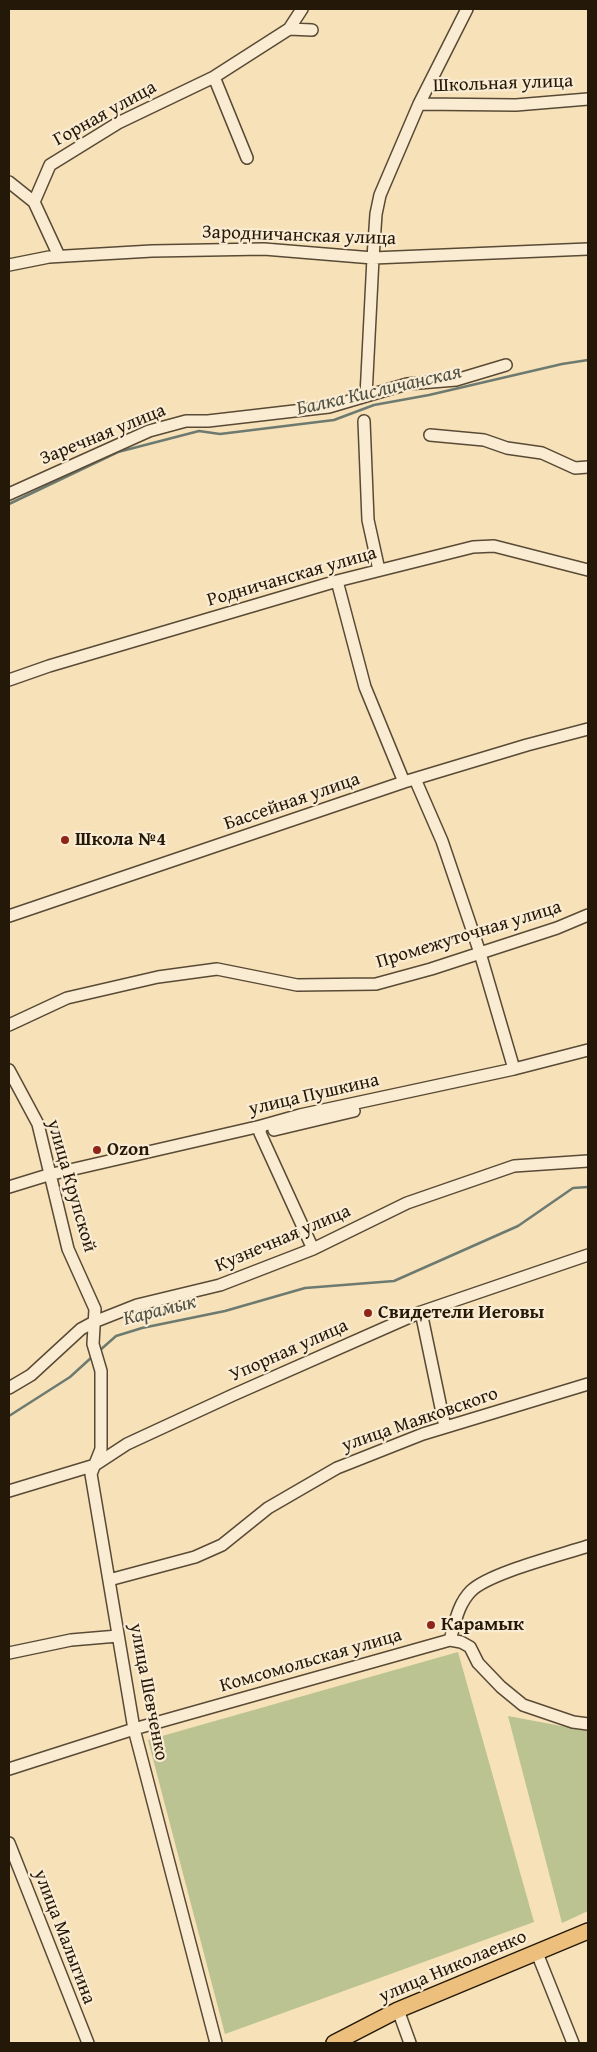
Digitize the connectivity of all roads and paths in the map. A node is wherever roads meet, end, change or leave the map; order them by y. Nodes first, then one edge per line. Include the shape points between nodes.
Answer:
1 (302, 9) edge
2 (467, 9) edge
3 (289, 29) junction
4 (312, 30) dead end
5 (218, 74) junction
6 (588, 99) edge
7 (419, 104) junction
8 (247, 158) dead end
9 (9, 182) edge
10 (34, 202) junction
11 (588, 249) edge
12 (59, 256) junction
13 (372, 258) junction
14 (9, 264) edge
15 (506, 365) dead end
16 (366, 396) junction
17 (364, 420) dead end
18 (430, 435) dead end
19 (588, 467) edge
20 (9, 494) edge
21 (379, 570) junction
22 (588, 570) edge
23 (337, 581) junction
24 (9, 680) edge
25 (588, 729) edge
26 (410, 781) junction
27 (588, 915) edge
28 (9, 916) edge
29 (480, 953) junction
30 (9, 1025) edge
31 (588, 1050) edge
32 (588, 1056) edge
33 (514, 1069) junction
34 (9, 1070) edge
35 (260, 1129) junction
36 (588, 1161) edge
37 (48, 1175) junction
38 (9, 1187) edge
39 (313, 1249) junction
40 (588, 1255) edge
41 (421, 1312) junction
42 (94, 1322) junction
43 (92, 1344) joint
44 (588, 1384) edge
45 (9, 1388) edge
46 (445, 1427) junction
47 (95, 1465) junction
48 (9, 1491) edge
49 (588, 1546) edge
50 (109, 1580) junction
51 (118, 1636) junction
52 (450, 1640) junction
53 (9, 1653) edge
54 (588, 1724) edge
55 (134, 1729) junction
56 (9, 1769) edge
57 (9, 1843) edge
58 (588, 1931) edge
59 (588, 1937) edge
60 (538, 1955) junction
61 (400, 2013) junction
62 (88, 2043) edge
63 (216, 2043) edge
64 (334, 2043) edge
65 (346, 2043) edge
66 (410, 2043) edge
67 (573, 2043) edge

1 - 3 street
2 - 7 street, Школьная улица
3 - 4 street
3 - 5 street, Горная улица
5 - 8 street
5 - 10 street, Горная улица via 118,123 50,165
6 - 7 street, Школьная улица via 516,105
7 - 13 street, Школьная улица via 380,195
9 - 10 street
10 - 12 street
11 - 13 street, Зародничанская улица
12 - 13 street, Зародничанская улица via 264,249
12 - 14 street, Зародничанская улица
13 - 16 street, Школьная улица
15 - 16 street, Заречная улица via 456,380 407,384
16 - 20 street, Заречная улица via 329,407 186,421 149,431
17 - 21 street via 368,520
18 - 19 street via 484,440 542,454 576,468
21 - 22 street, Родничанская улица via 473,547 494,546
21 - 23 street, Родничанская улица
23 - 24 street, Родничанская улица
23 - 26 street via 365,688
25 - 26 street, Бассейная улица
26 - 28 street, Бассейная улица
26 - 29 street via 442,841
27 - 29 street, Промежуточная улица
29 - 30 street, Промежуточная улица via 376,984 297,985 217,969 158,977 67,998
29 - 33 street
31 - 33 street, улица Пушкина
32 - 35 street, улица Пушкина
33 - 35 street, улица Пушкина via 300,1115
34 - 37 street, улица Крупской via 38,1124
35 - 37 street, улица Пушкина via 62,1178
35 - 39 street
36 - 39 street, Кузнечная улица via 514,1166 407,1203
37 - 38 street, улица Пушкина
37 - 42 street, улица Крупской via 68,1249 95,1309
39 - 42 street, Кузнечная улица via 220,1285 137,1306
40 - 41 street, Упорная улица
41 - 46 street
41 - 47 street, Упорная улица via 127,1444
42 - 43 street, улица Крупской
42 - 45 street, Кузнечная улица via 81,1328 31,1376
43 - 47 street, улица Шевченко via 101,1370 101,1449
44 - 46 street, улица Маяковского
46 - 50 street, улица Маяковского via 337,1468 268,1508 222,1545 195,1558
47 - 48 street, Упорная улица
47 - 50 street, улица Шевченко via 91,1474
49 - 52 street via 491,1578 471,1591 460,1607
50 - 51 street, улица Шевченко
51 - 53 street via 71,1640
51 - 55 street, улица Шевченко
52 - 54 street via 470,1647 478,1663 523,1705
52 - 55 street, Комсомольская улица
55 - 56 street, Комсомольская улица
55 - 63 street, улица Шевченко
57 - 62 street, улица Малыгина
58 - 60 main road, улица Николаенко
59 - 60 main road, улица Николаенко
60 - 61 main road, улица Николаенко
60 - 67 street
61 - 64 main road, улица Николаенко
61 - 65 main road, улица Николаенко
61 - 66 street

